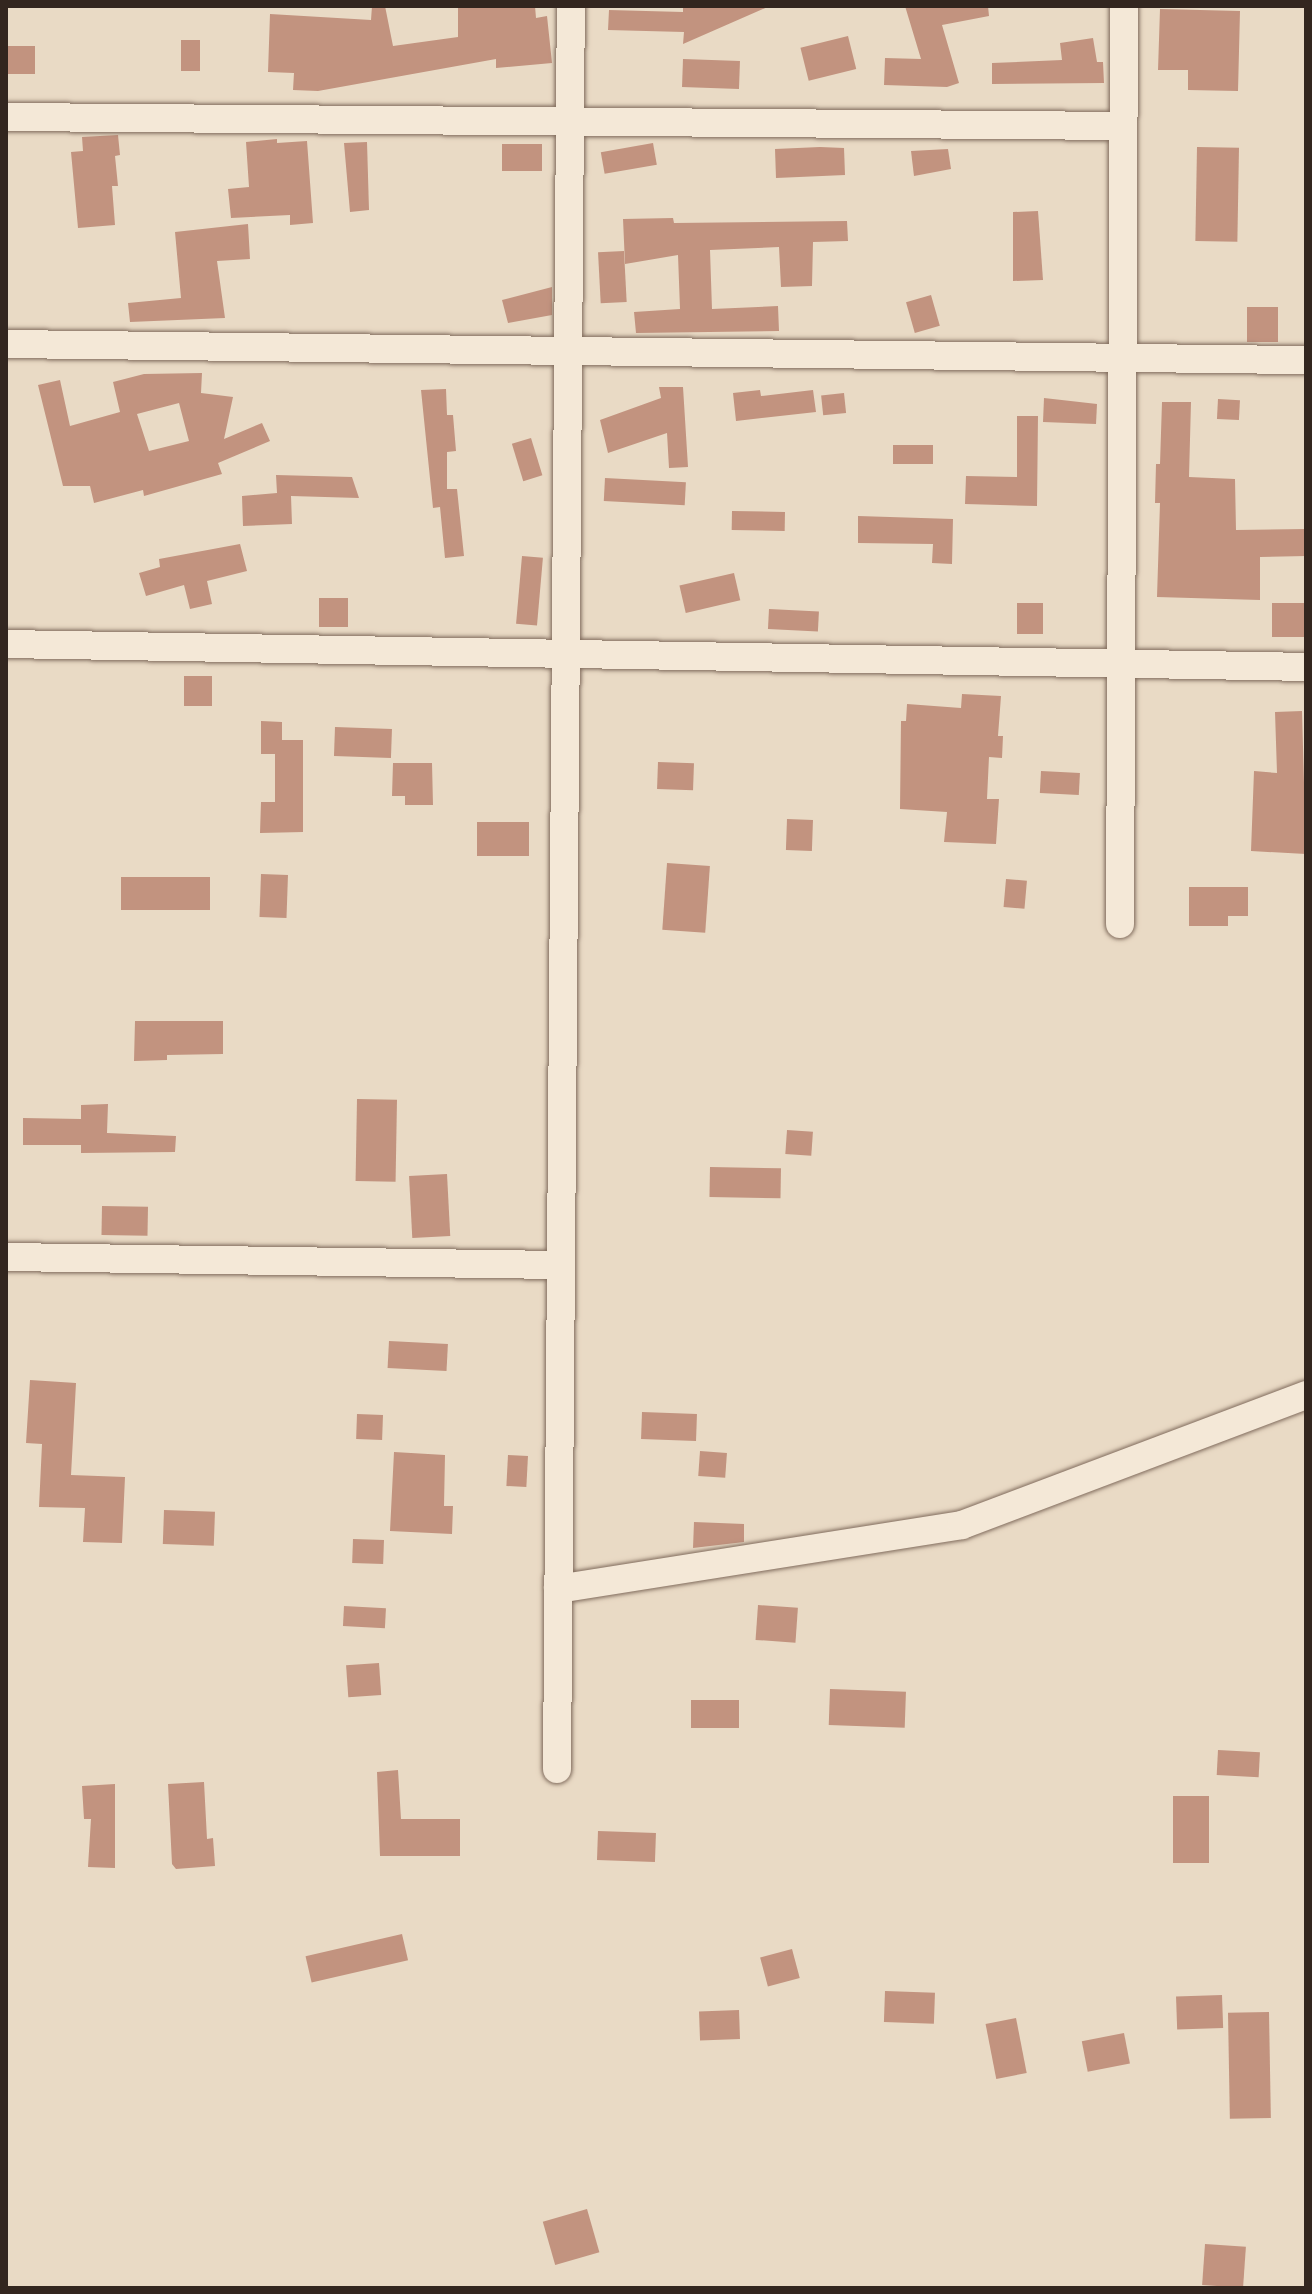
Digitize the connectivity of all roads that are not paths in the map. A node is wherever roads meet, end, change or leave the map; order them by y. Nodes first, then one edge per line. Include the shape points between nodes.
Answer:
1 (571, 6) edge
2 (1124, 6) edge
3 (6, 117) edge
4 (570, 122) junction
5 (1121, 126) junction
6 (6, 344) edge
7 (568, 351) junction
8 (1121, 358) junction
9 (1306, 360) edge
10 (6, 644) edge
11 (566, 654) junction
12 (1120, 664) junction
13 (1306, 667) edge
14 (1120, 924) dead end
15 (6, 1257) edge
16 (561, 1265) junction
17 (1306, 1395) edge
18 (558, 1589) junction
19 (557, 1769) dead end

1 - 4 street
2 - 5 street
3 - 4 street
4 - 5 street
4 - 7 street
5 - 8 street
6 - 7 street
7 - 8 street
7 - 11 street
8 - 9 street
8 - 12 street
10 - 11 street
11 - 12 street
11 - 16 street
12 - 13 street
12 - 14 street
15 - 16 street
16 - 18 street
17 - 18 street via 962,1525
18 - 19 street

